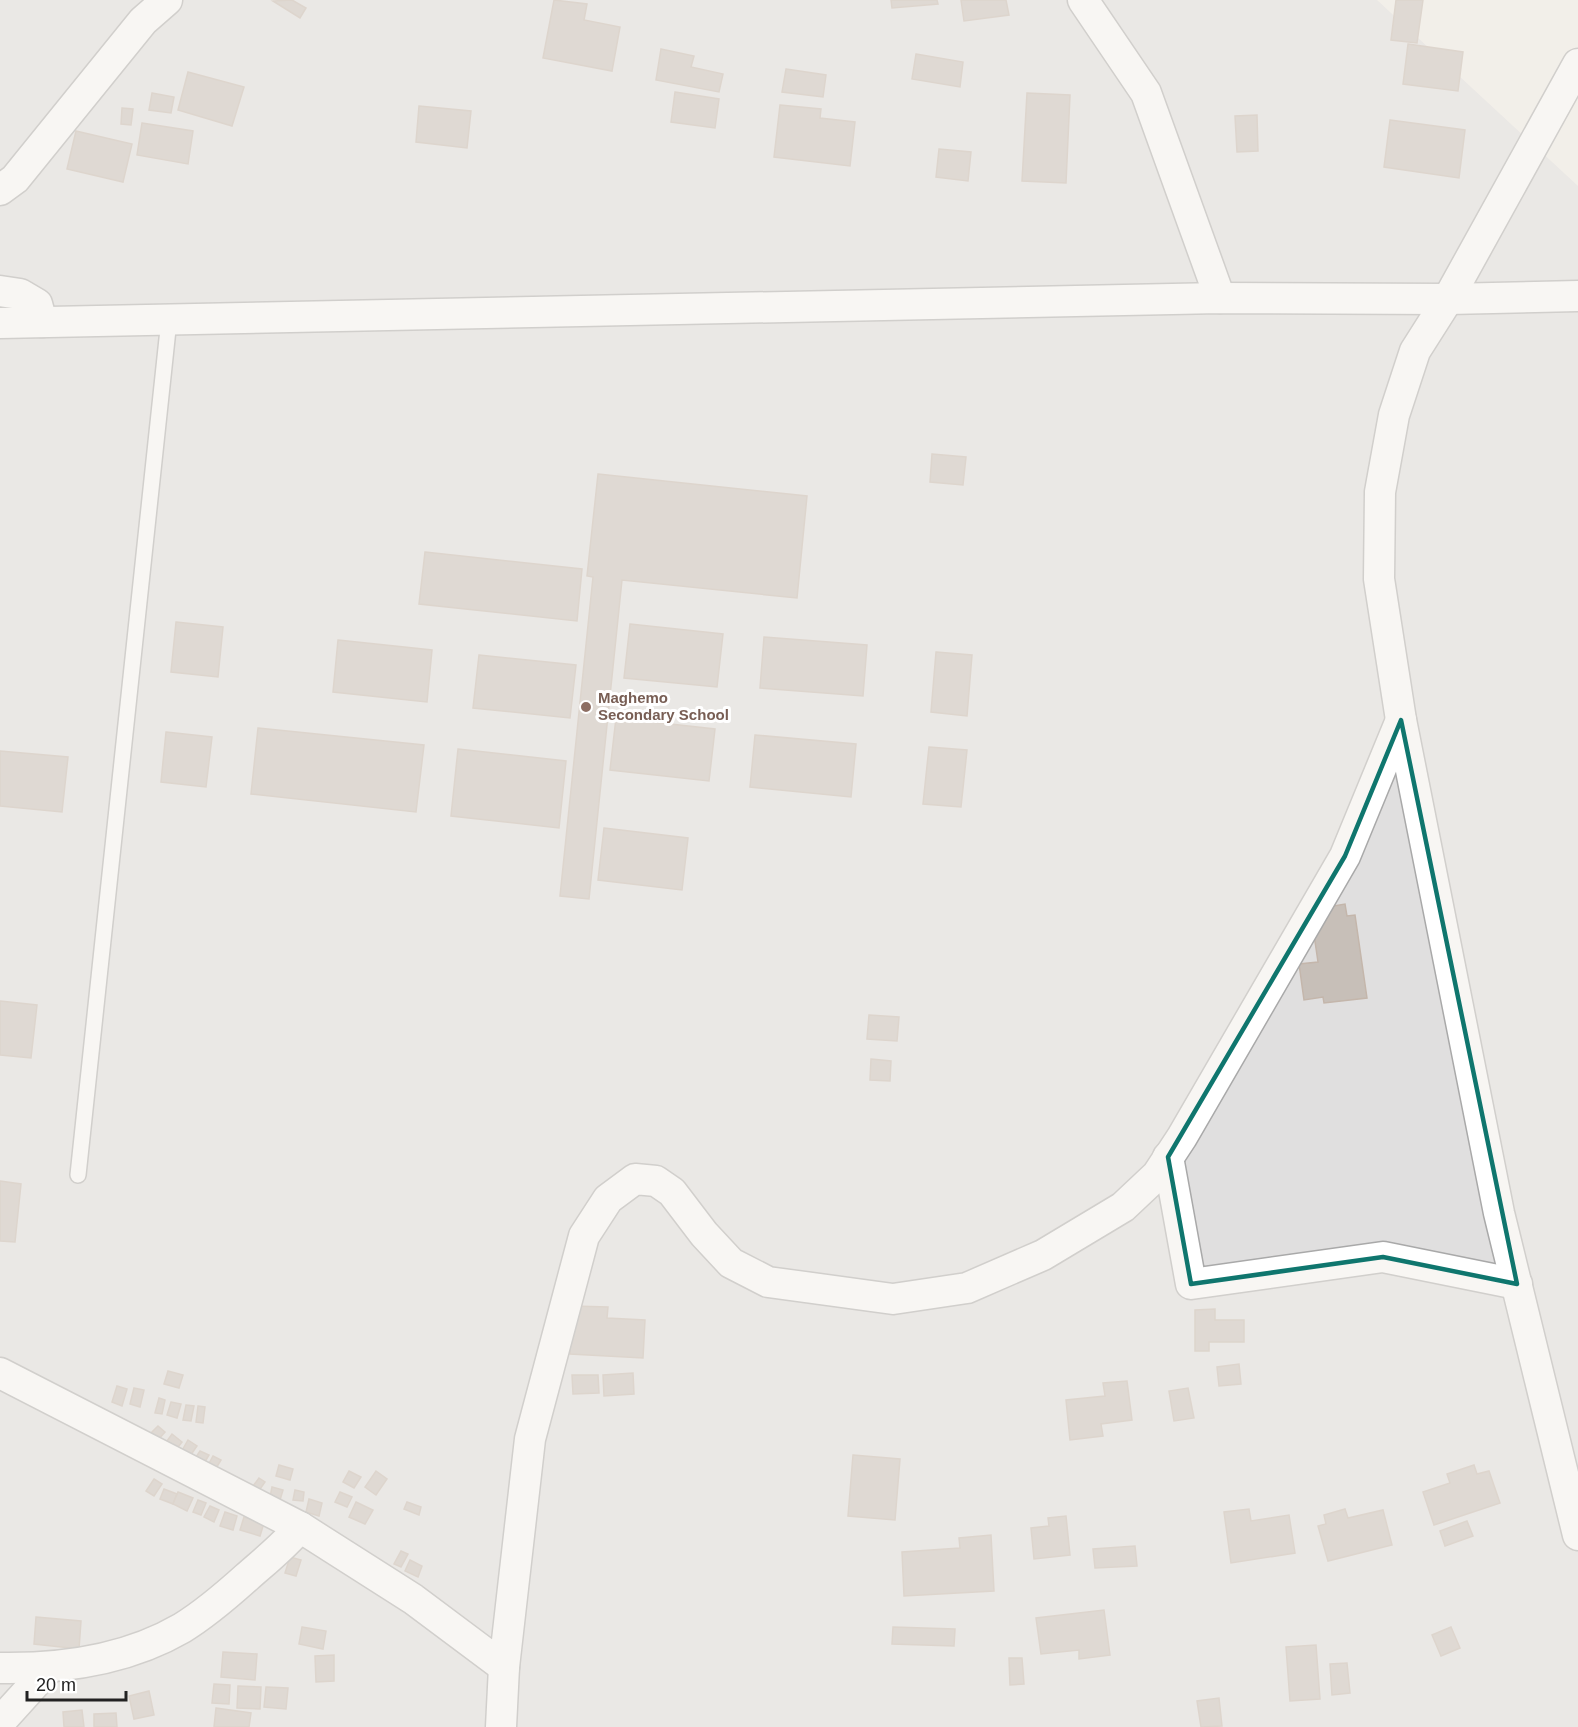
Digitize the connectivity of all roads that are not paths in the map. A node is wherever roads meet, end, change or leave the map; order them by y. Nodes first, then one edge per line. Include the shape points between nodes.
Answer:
1 (167, 0) edge
2 (1083, 0) edge
3 (1578, 64) edge
4 (0, 190) edge
5 (0, 291) edge
6 (1578, 296) edge
7 (1220, 298) junction
8 (1448, 299) junction
9 (169, 320) junction
10 (42, 322) junction
11 (0, 323) edge
12 (1401, 720) junction
13 (1168, 1157) junction
14 (78, 1175) dead end
15 (1517, 1284) junction
16 (0, 1373) edge
17 (300, 1527) junction
18 (1578, 1535) edge
19 (504, 1667) junction
20 (0, 1668) edge
21 (49, 1668) junction
22 (0, 1722) edge
23 (501, 1727) edge

1 - 4 street via 143,21 15,179
2 - 7 street via 1146,93
3 - 8 street
5 - 10 street via 20,294 37,304
6 - 8 street
7 - 8 street
7 - 9 street
8 - 12 street via 1415,351 1394,415 1380,492 1379,579
9 - 10 street
9 - 14 lane
10 - 11 street
12 - 13 street via 1345,855
12 - 15 street via 1499,1213
13 - 15 street via 1191,1284 1383,1257
13 - 19 street via 1157,1176 1123,1207 1043,1255 967,1288 893,1299 768,1282 731,1263 672,1192 656,1181 635,1179 608,1199 584,1236 530,1439
15 - 18 street
16 - 17 street
17 - 19 street via 413,1599
17 - 21 street via 224,1597 181,1629 126,1652
19 - 23 street
20 - 21 street
21 - 22 street

